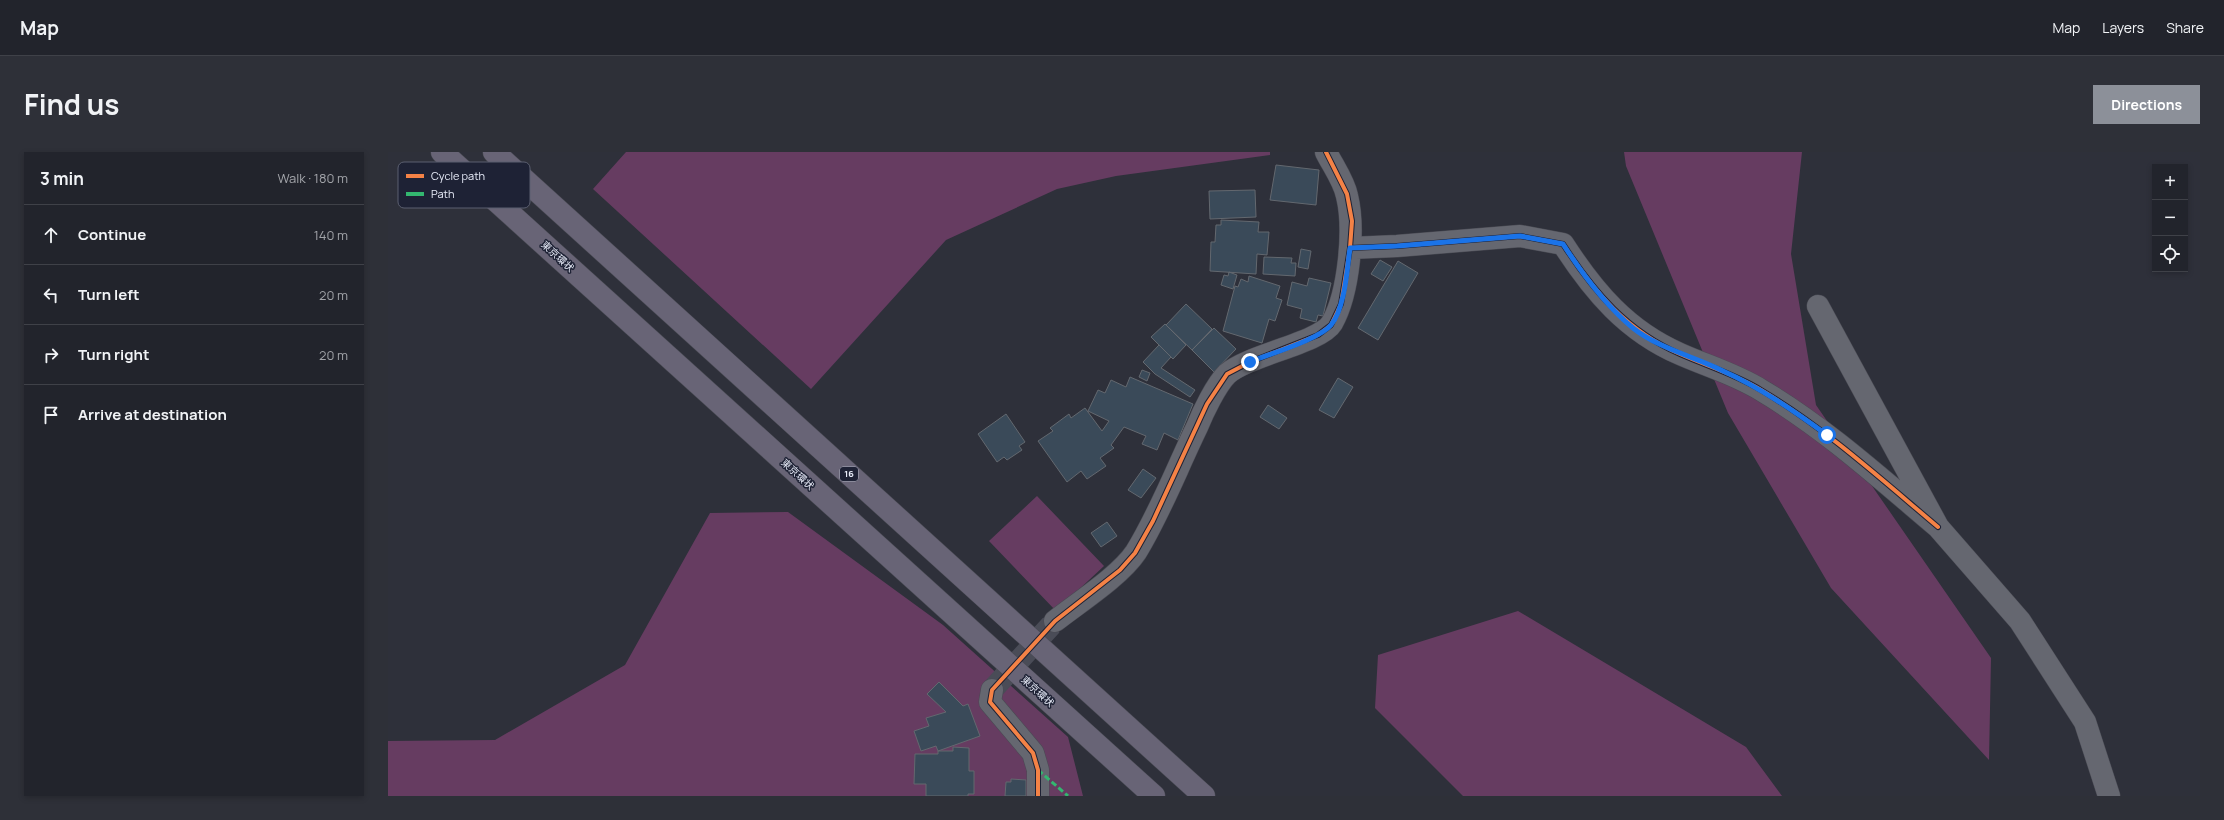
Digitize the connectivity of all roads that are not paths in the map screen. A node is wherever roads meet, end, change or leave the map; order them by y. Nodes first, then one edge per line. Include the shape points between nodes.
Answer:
1 (442, 152) edge
2 (494, 152) edge
3 (1326, 152) edge
4 (453, 162) edge
5 (505, 162) edge
6 (530, 185) edge
7 (504, 208) edge
8 (1350, 248) junction
9 (1818, 306) dead end
10 (1938, 527) junction
11 (1055, 621) tunnel mouth
12 (992, 690) dead end
13 (1038, 796) edge
14 (1154, 796) edge
15 (1204, 796) edge
16 (2109, 796) edge

1 - 4 highway, 東京環状
2 - 5 highway, 16
3 - 8 street via 1347,194 1352,221
6 - 15 highway, 16
7 - 14 highway, 東京環状
8 - 10 street via 1520,236 1563,244 1579,269 1634,328 1680,354 1722,370 1760,389 1798,414 1868,468
8 - 11 street via 1341,304 1331,325 1318,335 1227,374 1207,404 1153,522 1135,553 1120,570
9 - 10 street
10 - 16 street via 2020,621 2085,722
12 - 13 street via 990,702 1033,753 1038,770

